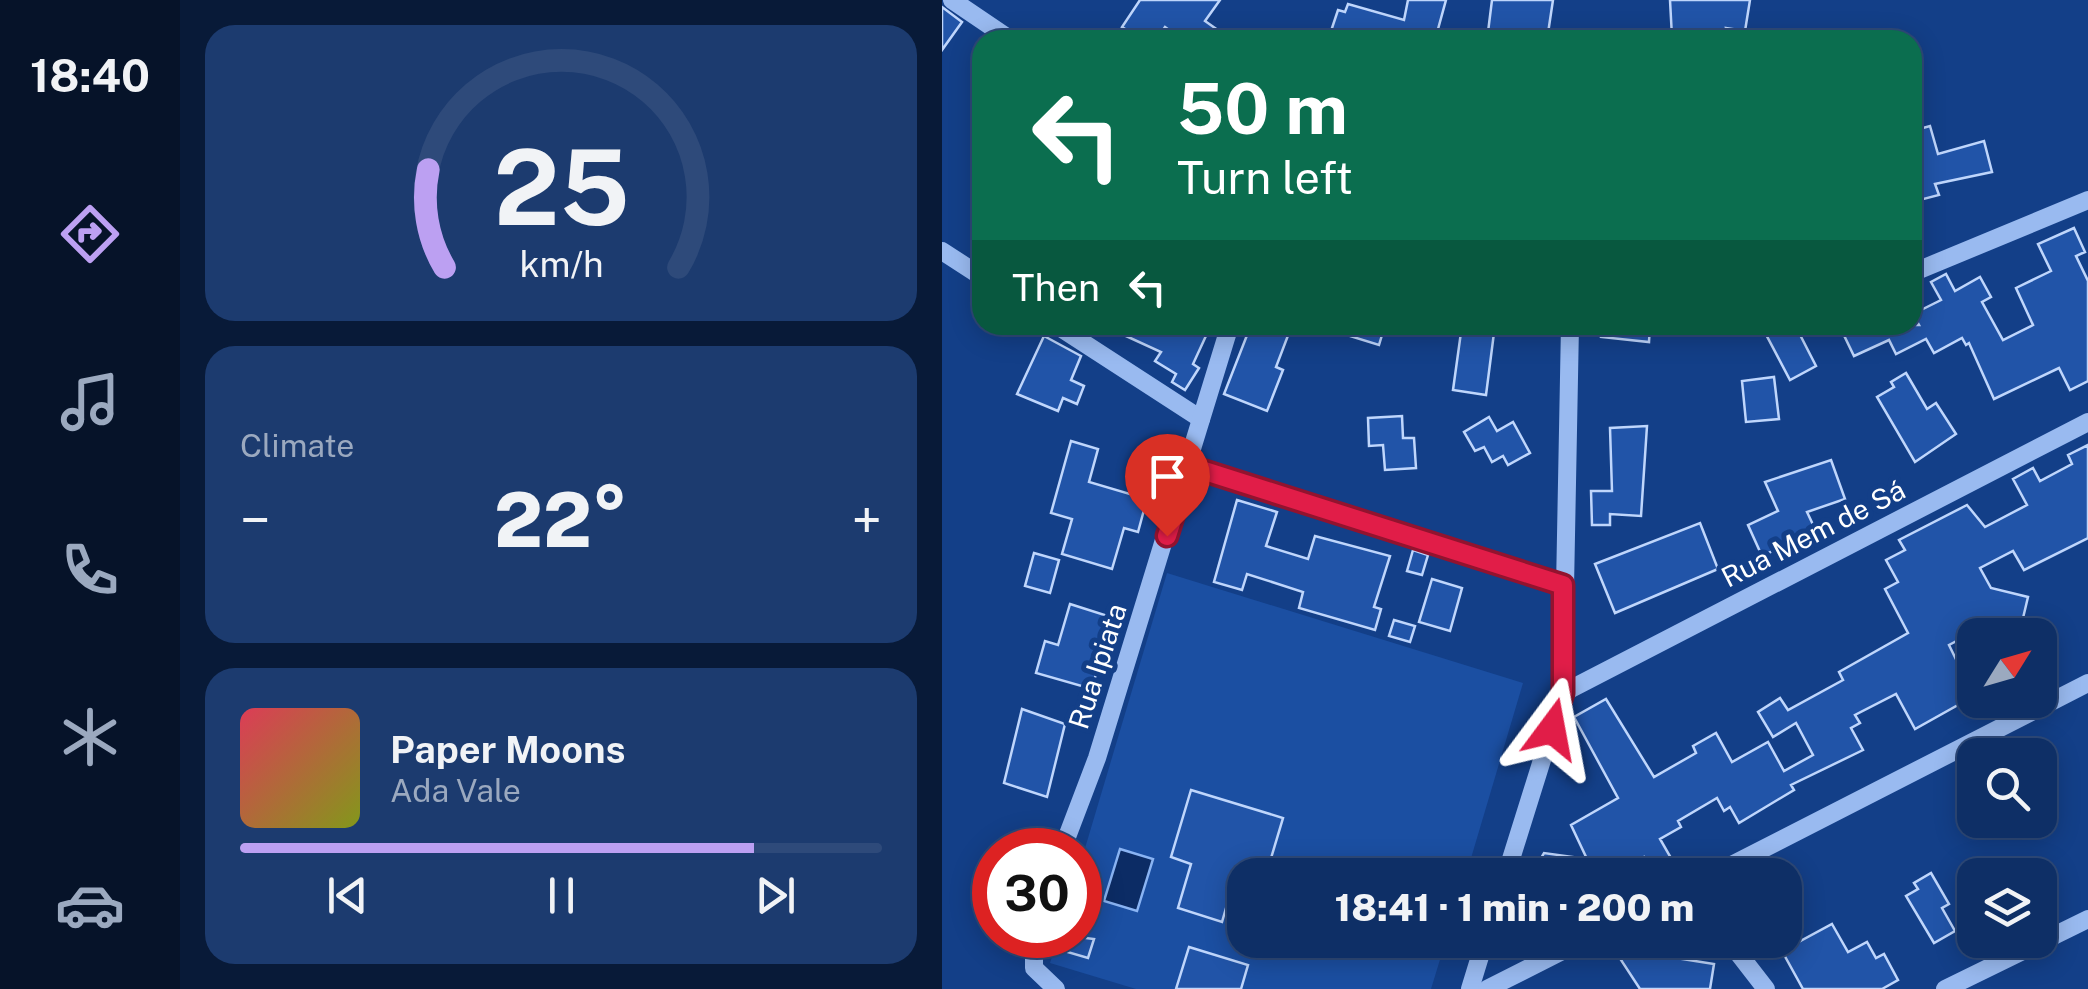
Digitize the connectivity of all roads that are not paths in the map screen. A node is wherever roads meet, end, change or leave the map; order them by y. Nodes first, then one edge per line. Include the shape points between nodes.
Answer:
1 (952, 0) edge
2 (996, 30) edge
3 (2088, 200) edge
4 (942, 251) edge
5 (1922, 269) edge
6 (972, 270) edge
7 (1071, 335) edge
8 (1227, 335) edge
9 (1570, 335) edge
10 (1201, 419) junction
11 (2088, 422) edge
12 (1189, 466) junction
13 (1563, 585) junction
14 (2088, 683) edge
15 (1563, 693) junction
16 (1070, 828) edge
17 (1511, 858) edge
18 (1745, 858) edge
19 (2088, 919) edge
20 (1034, 958) edge
21 (1479, 958) edge
22 (1548, 958) edge
23 (1742, 958) edge
24 (1056, 989) edge
25 (1470, 989) edge
26 (1486, 989) edge
27 (1766, 989) edge
28 (1945, 989) edge

1 - 2 street
3 - 5 street
4 - 6 street
7 - 10 street
8 - 10 street, Rua Ipiata
9 - 13 street
10 - 12 street, Rua Ipiata
11 - 15 street, Rua Mem de Sá
12 - 13 street
12 - 16 street, Rua Ipiata
13 - 15 street
14 - 18 street
15 - 17 street
19 - 28 street
20 - 24 street via 1034,968
21 - 25 street
22 - 26 street
23 - 27 street

